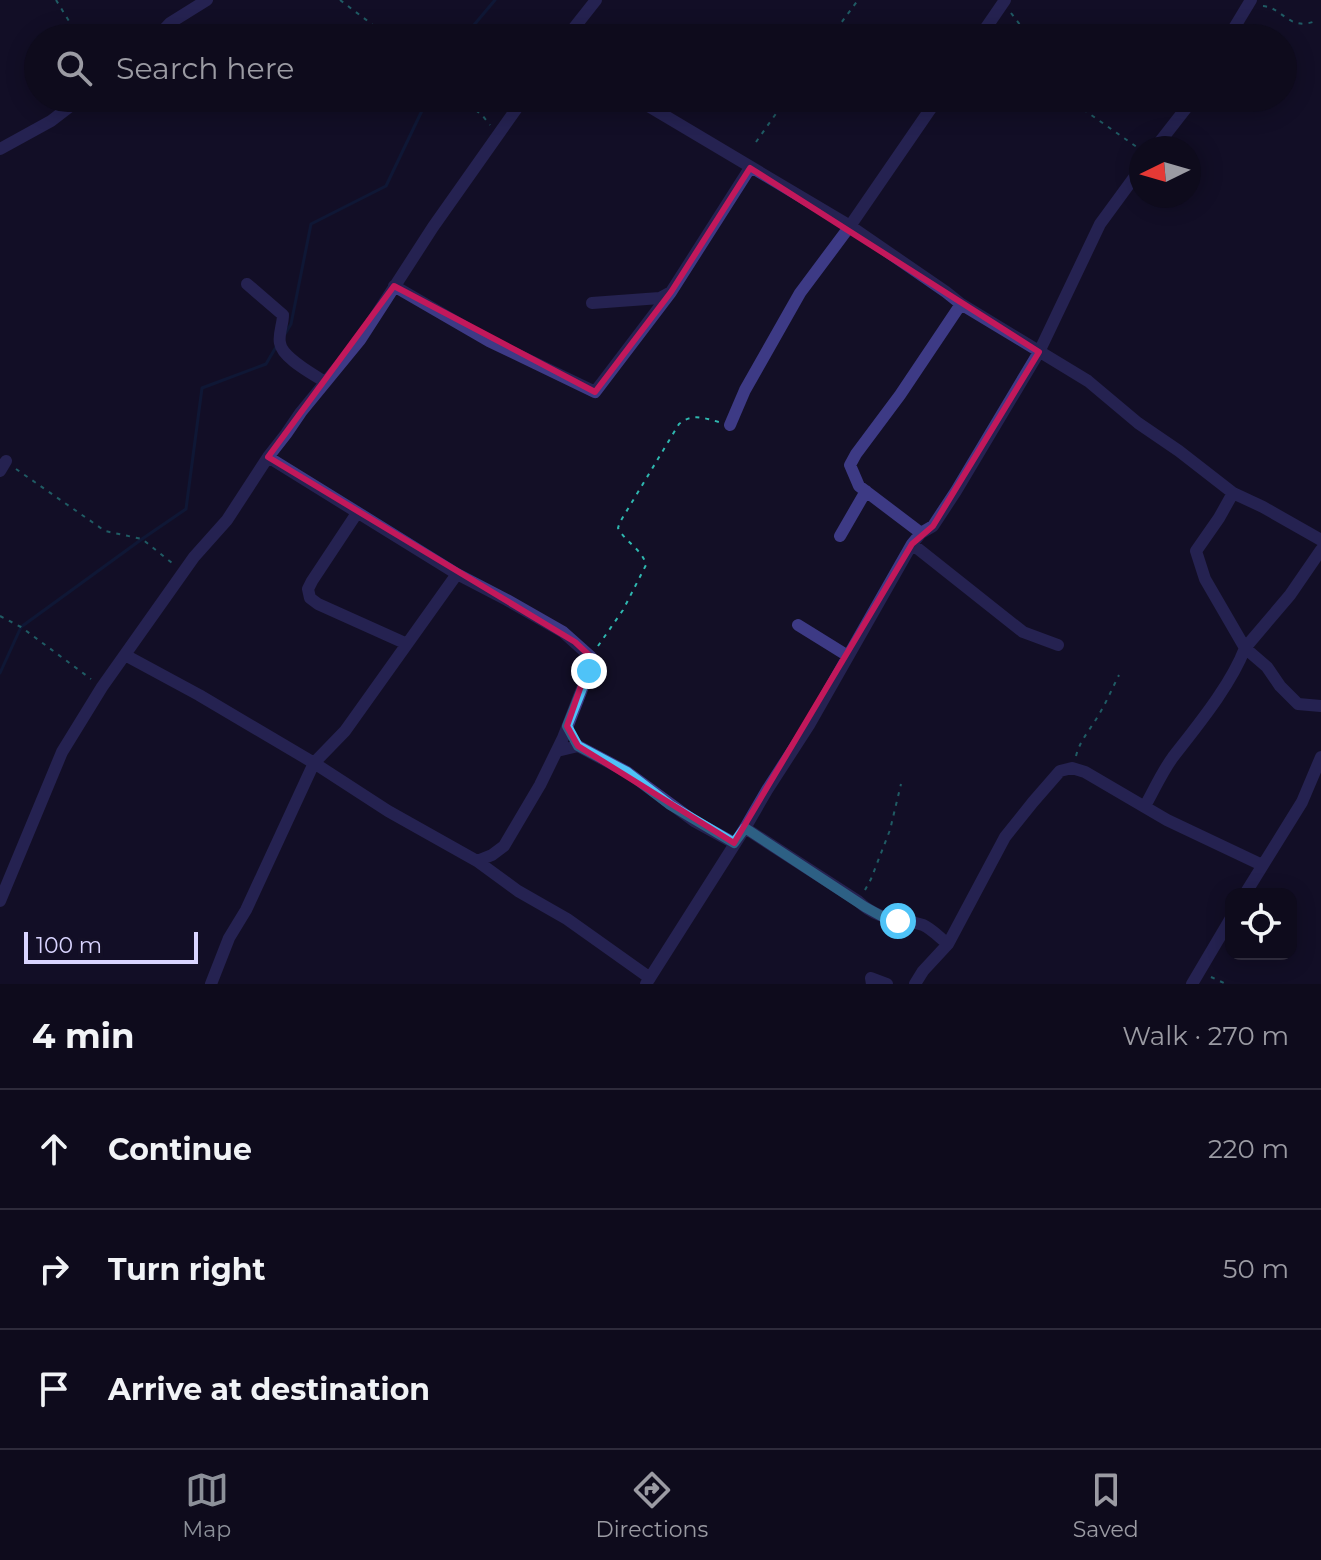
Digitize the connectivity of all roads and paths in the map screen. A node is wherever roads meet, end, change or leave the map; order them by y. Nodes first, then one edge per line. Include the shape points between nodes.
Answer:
1 (56, 0) edge
2 (207, 0) edge
3 (340, 0) edge
4 (596, 0) edge
5 (858, 0) edge
6 (1004, 1) edge
7 (1248, 3) edge
8 (1318, 20) dead end
9 (72, 24) edge
10 (169, 24) edge
11 (372, 24) edge
12 (577, 24) edge
13 (840, 24) edge
14 (988, 24) edge
15 (1020, 24) edge
16 (1236, 24) edge
17 (63, 112) edge
18 (478, 112) edge
19 (514, 112) edge
20 (661, 112) edge
21 (777, 112) edge
22 (928, 112) edge
23 (1087, 112) edge
24 (1183, 112) edge
25 (498, 135) junction
26 (1164, 136) edge
27 (756, 142) dead end
28 (1129, 142) edge
29 (0, 149) edge
30 (750, 168) junction
31 (1129, 184) edge
32 (850, 226) junction
33 (247, 284) dead end
34 (394, 286) junction
35 (671, 292) junction
36 (592, 303) dead end
37 (961, 304) junction
38 (1039, 352) junction
39 (325, 382) junction
40 (730, 425) joint
41 (268, 457) junction
42 (3, 466) edge
43 (866, 491) junction
44 (1233, 493) junction
45 (357, 513) junction
46 (921, 533) junction
47 (840, 536) dead end
48 (1321, 540) edge
49 (912, 544) junction
50 (1321, 550) edge
51 (183, 571) junction
52 (457, 574) junction
53 (0, 616) edge
54 (798, 625) dead end
55 (407, 644) junction
56 (1058, 645) dead end
57 (1245, 648) junction
58 (125, 655) junction
59 (848, 656) junction
60 (591, 657) junction
61 (1119, 675) dead end
62 (102, 687) junction
63 (1321, 706) edge
64 (567, 726) junction
65 (578, 746) junction
66 (557, 751) junction
67 (1321, 757) edge
68 (314, 763) junction
69 (1072, 768) junction
70 (901, 784) dead end
71 (1145, 806) junction
72 (745, 828) junction
73 (734, 843) junction
74 (477, 861) junction
75 (1262, 865) junction
76 (1249, 888) edge
77 (0, 901) edge
78 (858, 901) junction
79 (1225, 928) edge
80 (948, 944) junction
81 (1200, 971) junction
82 (648, 981) edge
83 (211, 984) edge
84 (872, 984) edge
85 (887, 984) edge
86 (915, 984) edge
87 (1192, 984) edge
88 (1226, 984) edge

1 - 9 path
2 - 10 street
3 - 11 path
4 - 12 street
5 - 13 path
6 - 14 street
6 - 15 path
7 - 8 path via 1268,6 1307,25
7 - 16 street
17 - 29 street
18 - 25 path
19 - 25 street
20 - 30 street
21 - 27 path
22 - 32 street
23 - 28 path
24 - 26 street
25 - 34 street
30 - 32 street
30 - 35 street
31 - 38 street via 1100,224
32 - 37 street
32 - 40 street via 800,293
33 - 39 street via 283,315 280,343 285,353
34 - 35 street via 489,341 595,392
34 - 39 street
35 - 36 street via 660,298
37 - 38 street
37 - 43 street via 850,465
38 - 44 street via 1088,381
38 - 46 street via 956,491 933,526
39 - 41 street
40 - 60 path via 693,416 679,424 620,522 621,533 646,565
41 - 45 street
41 - 51 street via 227,520
42 - 51 path via 105,531 142,539
43 - 46 street
43 - 47 street
44 - 48 street
44 - 57 street via 1196,551 1205,579
45 - 52 street
45 - 55 street via 312,581 310,598
46 - 49 street
49 - 56 street via 1023,632
49 - 59 street
50 - 57 street
51 - 58 street
52 - 55 street
52 - 60 street via 563,632
53 - 62 path
54 - 59 street
55 - 68 street via 345,731
57 - 63 street via 1298,704
57 - 71 street
58 - 62 street
58 - 68 street
59 - 72 street
60 - 64 street
61 - 69 path via 1080,742
62 - 77 street via 62,752
64 - 65 street
64 - 66 street
65 - 66 street
65 - 73 street
66 - 74 street via 504,846
67 - 75 street via 1302,802
68 - 74 street
68 - 83 street
69 - 71 street
69 - 80 street via 1060,771 1005,837
70 - 78 path via 890,830
71 - 75 street
72 - 73 street
72 - 78 street
73 - 82 street
74 - 82 street via 567,919
75 - 76 street
78 - 80 street via 885,918 925,926
79 - 81 street
80 - 86 street
81 - 87 street
81 - 88 path
84 - 85 street via 871,978

